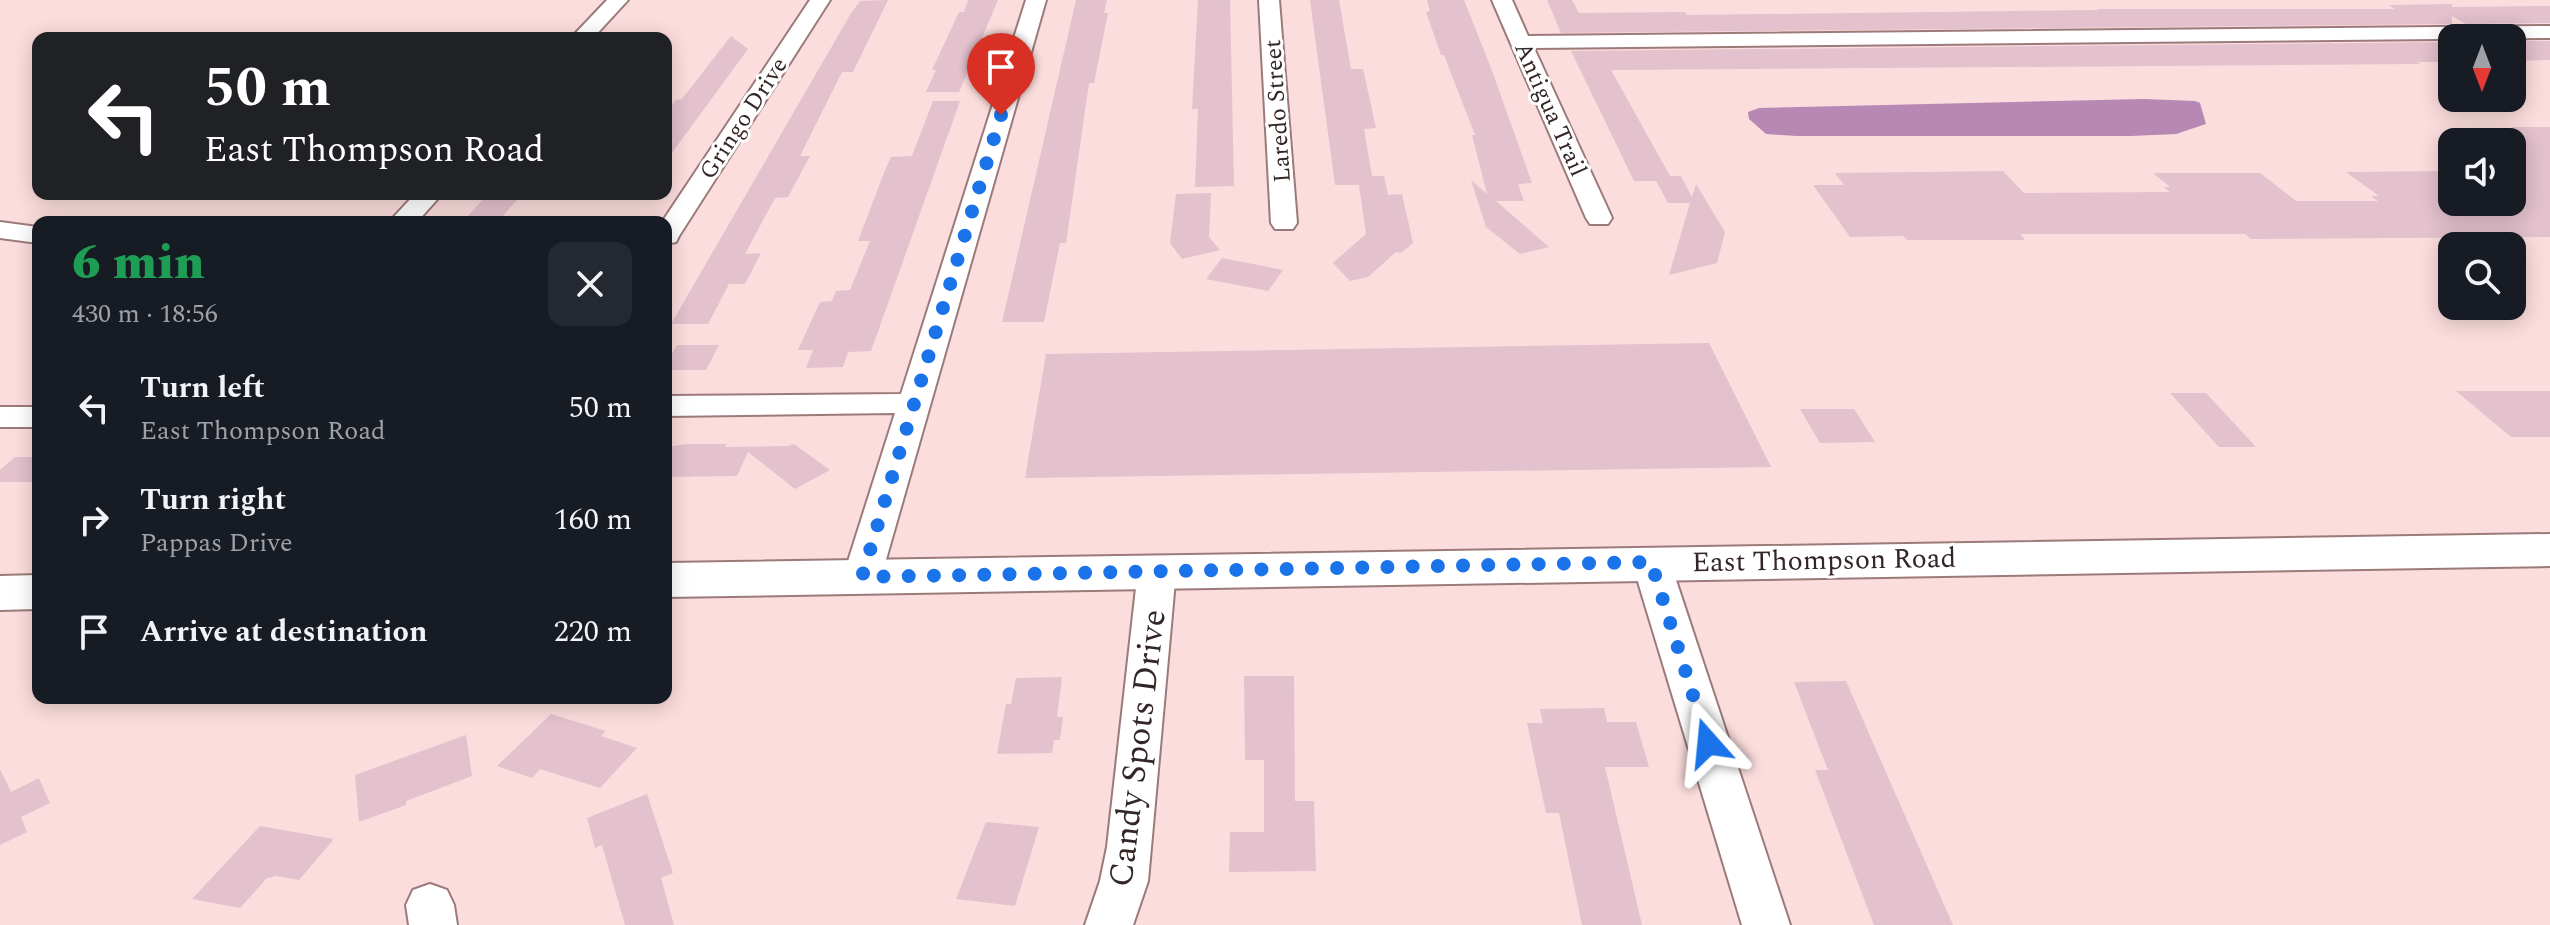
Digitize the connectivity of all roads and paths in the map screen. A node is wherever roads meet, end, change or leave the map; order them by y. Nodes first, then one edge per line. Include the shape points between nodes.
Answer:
1 (618, 0) edge
2 (820, 0) edge
3 (1036, 0) edge
4 (1269, 0) edge
5 (1502, 0) edge
6 (587, 32) edge
7 (2550, 32) edge
8 (1521, 42) junction
9 (423, 200) edge
10 (408, 216) edge
11 (1599, 218) dead end
12 (1284, 223) dead end
13 (672, 227) edge
14 (0, 230) edge
15 (32, 234) edge
16 (915, 403) junction
17 (672, 406) edge
18 (0, 417) edge
19 (32, 417) edge
20 (2550, 550) edge
21 (1651, 562) junction
22 (1157, 570) junction
23 (862, 577) junction
24 (672, 580) edge
25 (32, 592) edge
26 (0, 593) edge
27 (1109, 925) edge
28 (1766, 925) edge

1 - 6 street
2 - 13 street, Gringo Drive
3 - 16 street
4 - 12 street, Laredo Street
5 - 8 street, Antigua Trail
7 - 8 street
8 - 11 street, Antigua Trail
9 - 10 street
14 - 15 street
16 - 17 street
16 - 23 street
18 - 19 street
20 - 21 main road, East Thompson Road
21 - 22 main road, East Thompson Road
21 - 28 street
22 - 23 main road, East Thompson Road
22 - 27 street, Candy Spots Drive via 1130,847
23 - 24 main road, East Thompson Road
25 - 26 main road

